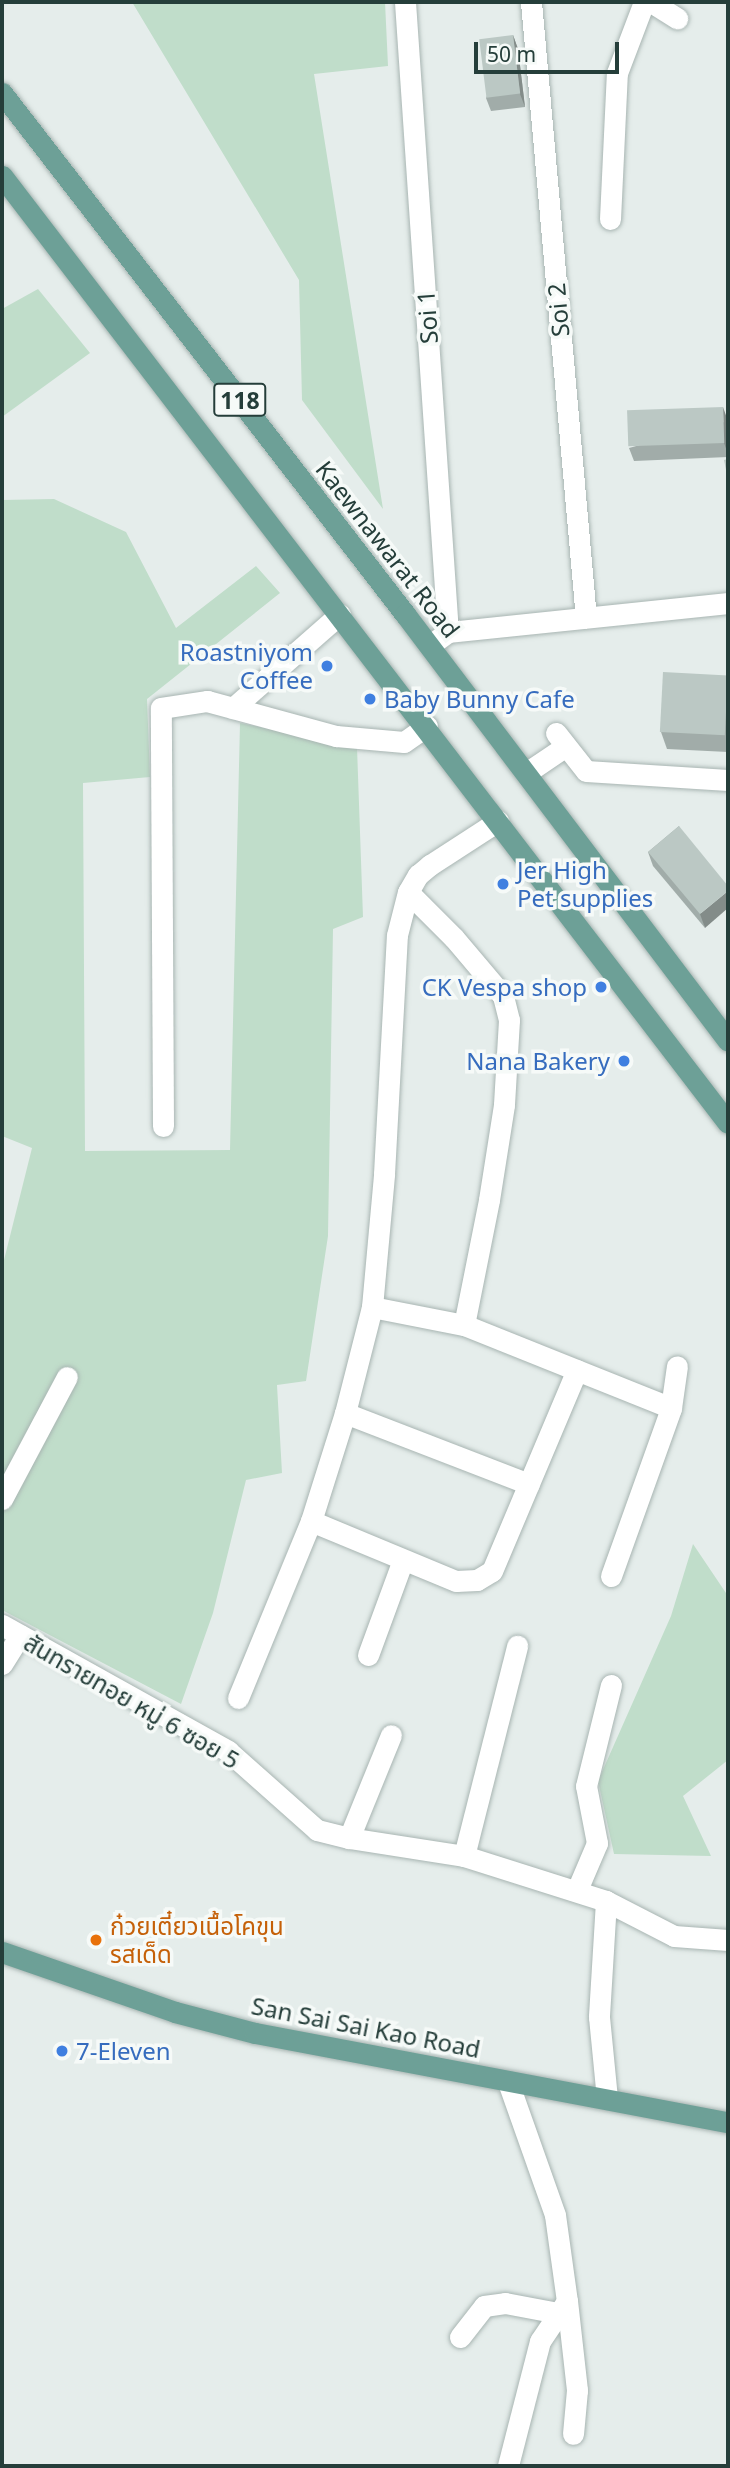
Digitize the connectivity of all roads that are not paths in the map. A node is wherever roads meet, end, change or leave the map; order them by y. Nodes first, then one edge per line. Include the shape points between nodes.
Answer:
1 (405, 2) edge
2 (531, 2) edge
3 (644, 2) edge
4 (651, 2) edge
5 (677, 18) dead end
6 (2, 93) edge
7 (2, 176) edge
8 (610, 219) dead end
9 (728, 603) edge
10 (340, 614) junction
11 (586, 618) junction
12 (448, 632) junction
13 (429, 645) junction
14 (233, 708) junction
15 (427, 726) junction
16 (526, 773) junction
17 (728, 780) edge
18 (498, 821) junction
19 (408, 892) junction
20 (721, 1018) edge
21 (728, 1041) edge
22 (728, 1123) edge
23 (163, 1126) dead end
24 (372, 1307) junction
25 (464, 1325) junction
26 (677, 1366) dead end
27 (577, 1370) junction
28 (67, 1377) dead end
29 (671, 1408) junction
30 (345, 1413) junction
31 (529, 1484) junction
32 (2, 1499) edge
33 (311, 1521) junction
34 (403, 1560) junction
35 (611, 1576) dead end
36 (11, 1630) edge
37 (517, 1646) dead end
38 (368, 1655) dead end
39 (2, 1664) edge
40 (611, 1685) dead end
41 (238, 1698) dead end
42 (391, 1735) dead end
43 (349, 1838) junction
44 (464, 1856) junction
45 (577, 1890) junction
46 (606, 1901) junction
47 (728, 1940) edge
48 (2, 1952) edge
49 (508, 2082) junction
50 (607, 2099) junction
51 (728, 2122) edge
52 (563, 2307) junction
53 (460, 2337) dead end
54 (573, 2434) dead end
55 (508, 2466) edge

1 - 12 street, Soi 1
2 - 11 street, Soi 2
3 - 8 street via 617,73
4 - 5 street
6 - 13 main road, Kaewnawarat Road / 118
7 - 10 main road, 118
9 - 11 street
10 - 14 street
10 - 15 main road, 118
11 - 12 street
12 - 13 street
13 - 16 main road, Kaewnawarat Road / 118
14 - 15 street via 336,736 404,742
14 - 23 street via 207,701 161,708
15 - 18 main road, 118
16 - 17 street via 561,740 586,771
16 - 20 main road, Kaewnawarat Road / 118
18 - 19 street via 430,865
18 - 22 main road, 118
19 - 24 street via 397,935
19 - 25 street via 503,996 509,1020 504,1105
20 - 21 main road, Kaewnawarat Road / 118
24 - 25 street
24 - 30 street
25 - 27 street
26 - 29 street
27 - 29 street
27 - 31 street
28 - 32 street
29 - 35 street
30 - 31 street
30 - 33 street
31 - 34 street via 492,1571 477,1580 456,1581
33 - 34 street
33 - 41 street
34 - 38 street
36 - 39 street
36 - 43 street, สันทรายทอย หมู่ 6 ซอย 5 via 228,1751 317,1830
37 - 44 street
40 - 45 street via 586,1786 597,1843
42 - 43 street
43 - 44 street, สันทรายทอย หมู่ 6 ซอย 5
44 - 45 street, สันทรายทอย หมู่ 6 ซอย 5
45 - 46 street, สันทรายทอย หมู่ 6 ซอย 5
46 - 47 street, สันทรายทอย หมู่ 6 ซอย 5 via 674,1936
46 - 50 street via 599,2017
48 - 49 main road, San Sai Sai Kao Road via 175,2012 255,2033
49 - 50 main road, San Sai Sai Kao Road
49 - 52 street via 555,2215
50 - 51 main road, San Sai Sai Kao Road
52 - 53 street via 484,2306
52 - 54 street via 577,2390
52 - 55 street via 540,2341

